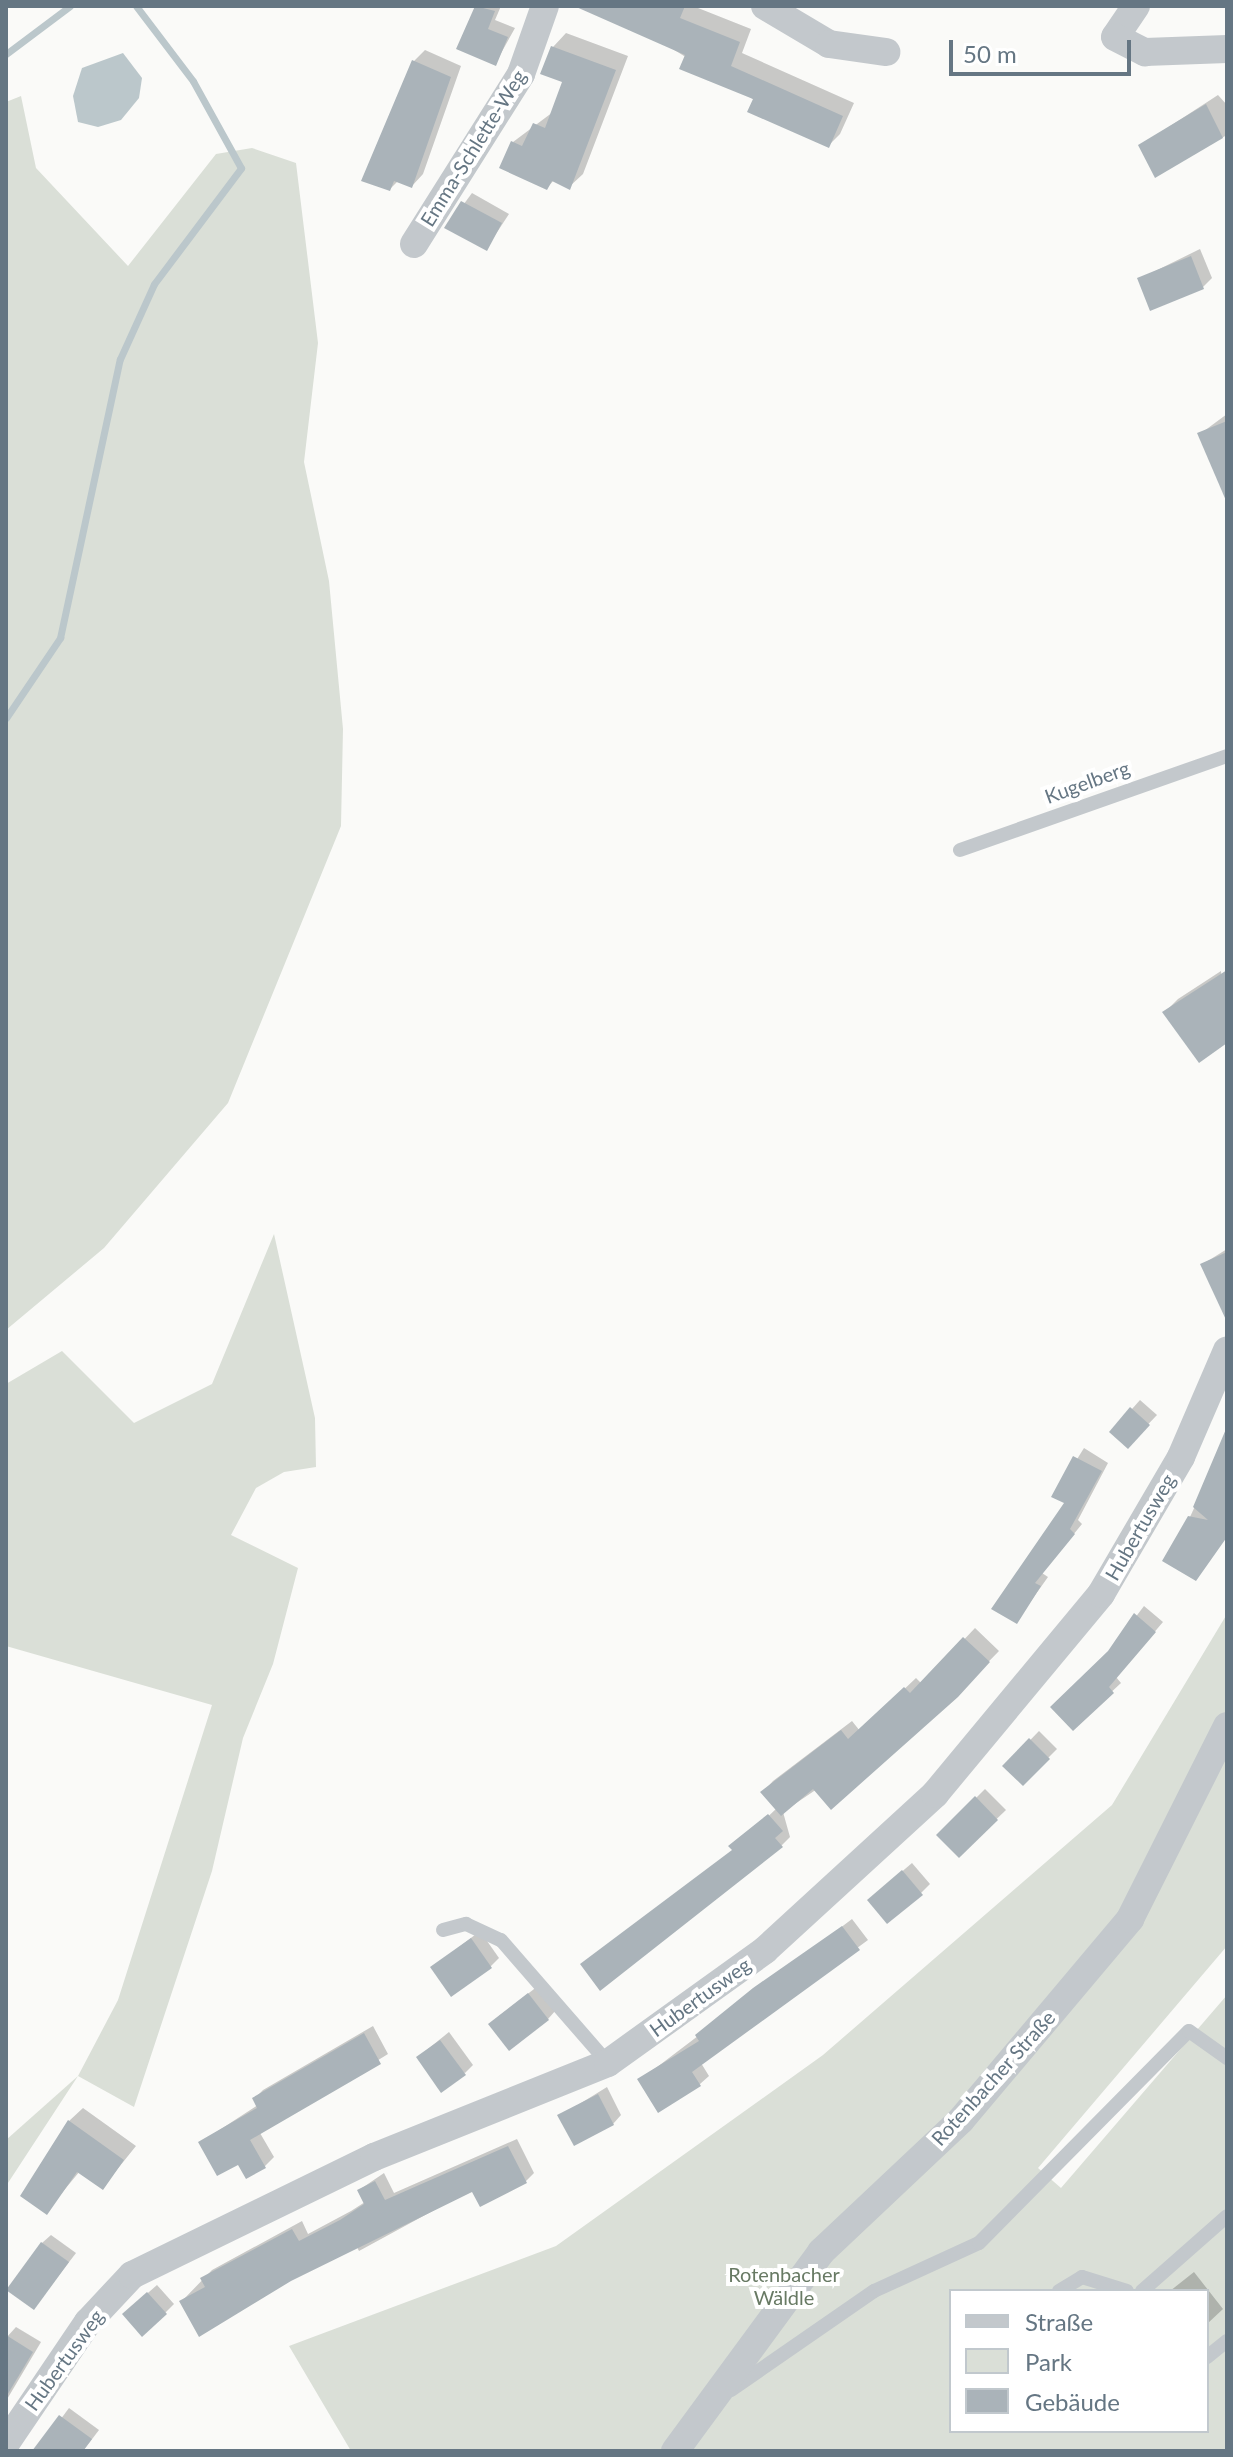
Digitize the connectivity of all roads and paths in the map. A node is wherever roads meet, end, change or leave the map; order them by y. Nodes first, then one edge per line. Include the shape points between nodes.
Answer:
1 (545, 6) edge
2 (765, 6) edge
3 (1136, 6) edge
4 (1227, 49) edge
5 (886, 52) dead end
6 (414, 244) dead end
7 (1227, 756) edge
8 (960, 850) dead end
9 (1227, 1350) edge
10 (1227, 1726) edge
11 (443, 1930) dead end
12 (1227, 2058) edge
13 (608, 2063) junction
14 (1227, 2216) edge
15 (1062, 2289) edge
16 (1121, 2289) edge
17 (1144, 2289) edge
18 (1227, 2341) edge
19 (1209, 2355) edge
20 (721, 2397) junction
21 (6, 2443) edge
22 (680, 2444) edge

1 - 6 street, Emma-Schlette-Weg via 521,74
2 - 5 street via 829,44
3 - 4 street via 1115,37 1145,52
7 - 8 lane, Kugelberg
9 - 13 street, Hubertusweg via 1181,1457 1101,1594 935,1794 765,1950
10 - 20 street, Rotenbacher Straße via 1130,1919 961,2120 821,2252
11 - 13 lane via 466,1924 501,1940
12 - 20 lane via 1189,2031 979,2243 874,2291
13 - 21 street, Hubertusweg via 374,2157 132,2275 88,2322
14 - 17 lane
15 - 16 lane via 1082,2277
18 - 19 lane
20 - 22 street, Rotenbacher Straße

